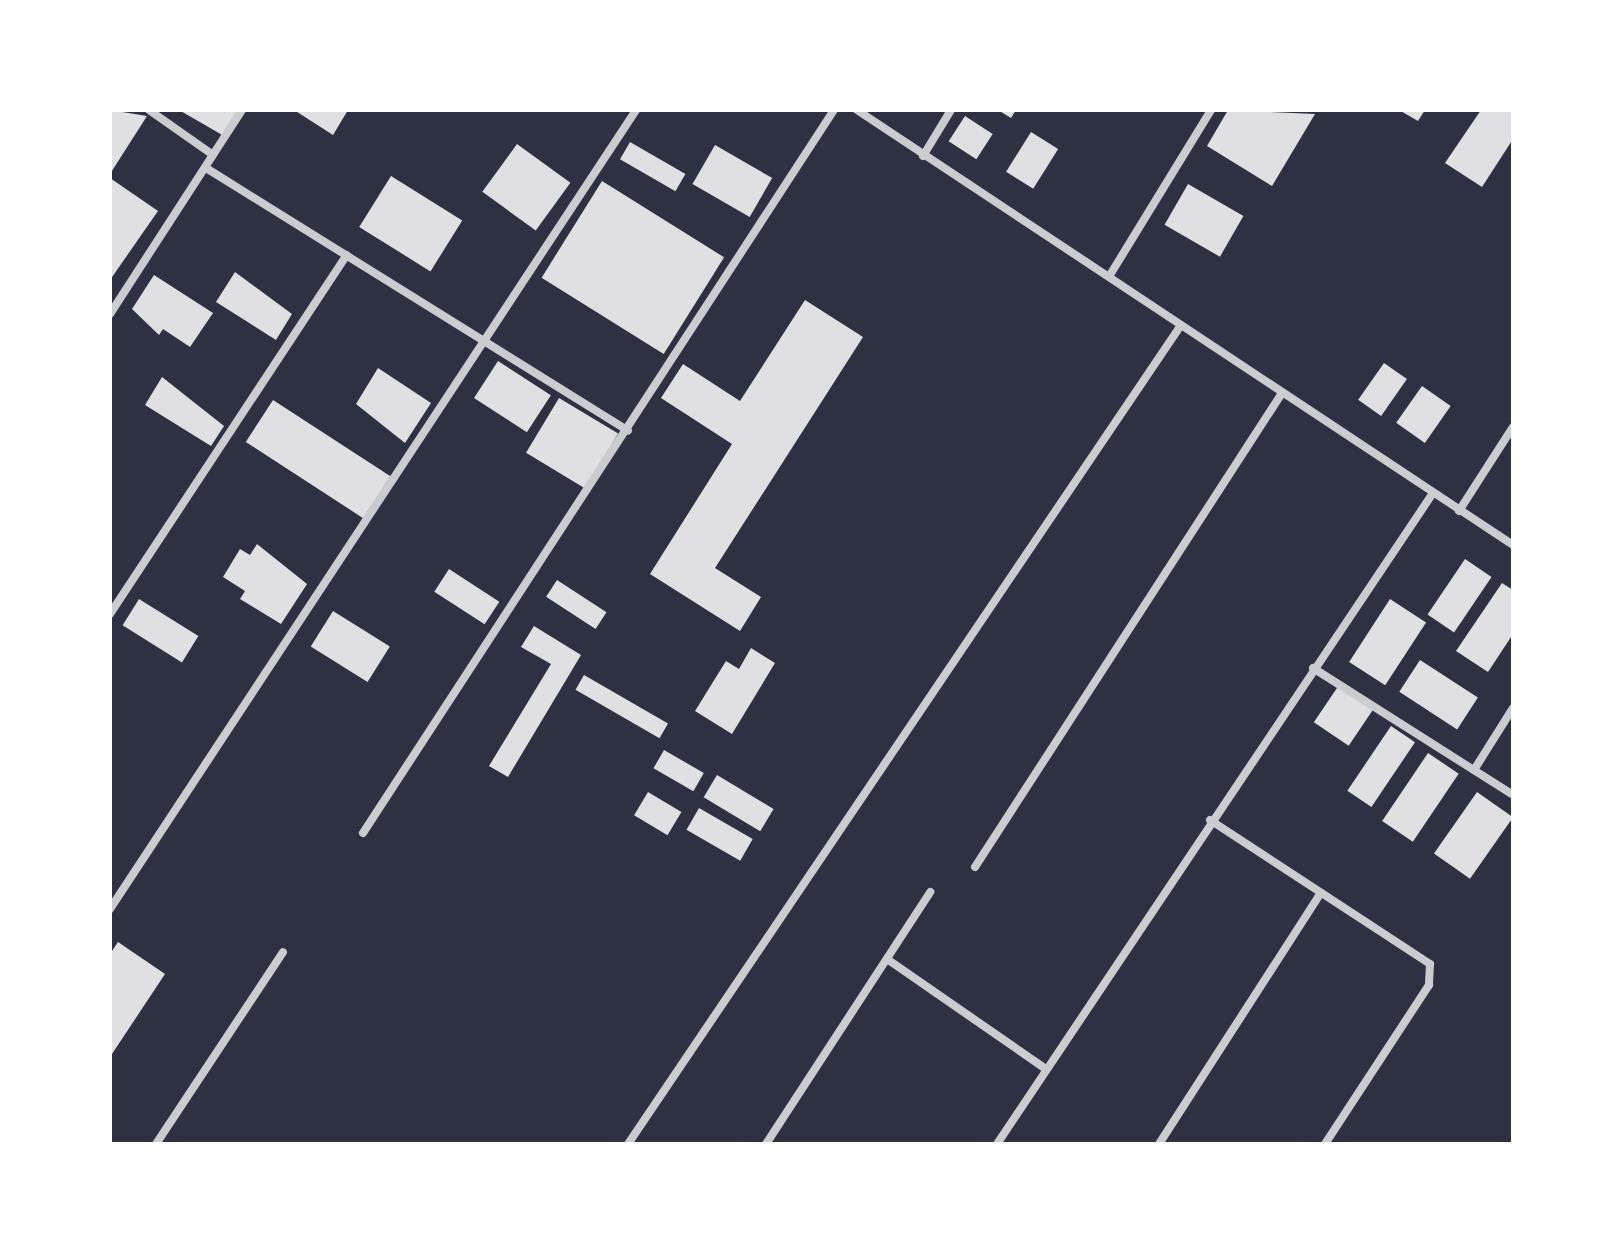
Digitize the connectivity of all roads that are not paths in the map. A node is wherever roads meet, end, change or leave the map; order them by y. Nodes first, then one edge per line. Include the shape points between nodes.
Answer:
1 (149, 110) edge
2 (242, 110) edge
3 (636, 110) edge
4 (834, 110) edge
5 (857, 110) edge
6 (951, 110) edge
7 (1211, 110) edge
8 (213, 155) junction
9 (923, 156) junction
10 (206, 168) junction
11 (347, 255) junction
12 (1110, 275) junction
13 (110, 294) edge
14 (119, 300) junction
15 (110, 314) edge
16 (1181, 325) junction
17 (484, 343) junction
18 (1282, 393) junction
19 (1513, 427) edge
20 (628, 431) junction
21 (1433, 493) junction
22 (1459, 511) junction
23 (1513, 545) edge
24 (110, 614) edge
25 (1313, 668) junction
26 (1513, 708) edge
27 (1474, 770) junction
28 (1513, 795) edge
29 (1210, 820) junction
30 (363, 833) dead end
31 (975, 867) dead end
32 (930, 892) dead end
33 (1321, 893) junction
34 (110, 909) edge
35 (283, 952) dead end
36 (887, 959) junction
37 (1046, 1069) junction
38 (156, 1144) edge
39 (628, 1144) edge
40 (766, 1144) edge
41 (997, 1144) edge
42 (1159, 1144) edge
43 (1325, 1144) edge

1 - 8 street
2 - 8 street
3 - 17 street
4 - 20 street
5 - 9 street
6 - 9 street
7 - 12 street
8 - 10 street
9 - 12 street
10 - 11 street
10 - 14 street
11 - 17 street
11 - 24 street
12 - 16 street
13 - 14 street
14 - 15 street
16 - 18 street
16 - 39 street
17 - 20 street
17 - 34 street
18 - 21 street
18 - 31 street
19 - 22 street
20 - 30 street
21 - 22 street
21 - 25 street
22 - 23 street
25 - 27 street
25 - 29 street
26 - 27 street
27 - 28 street
29 - 33 street
29 - 37 street
32 - 36 street
33 - 42 street
33 - 43 street via 1420,956 1433,974
35 - 38 street
36 - 37 street
36 - 40 street
37 - 41 street

